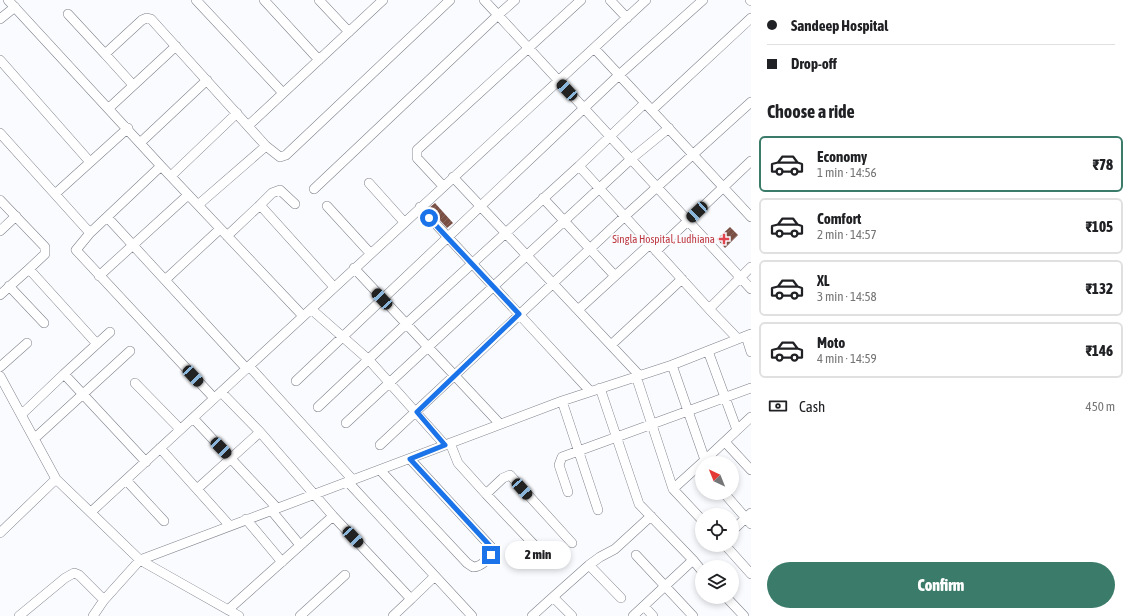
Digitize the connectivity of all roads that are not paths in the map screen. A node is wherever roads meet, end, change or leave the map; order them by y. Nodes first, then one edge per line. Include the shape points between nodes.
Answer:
1 (196, 0) edge
2 (264, 0) edge
3 (319, 0) edge
4 (369, 0) edge
5 (383, 0) edge
6 (450, 0) edge
7 (484, 0) edge
8 (515, 0) edge
9 (581, 0) edge
10 (610, 0) edge
11 (646, 0) edge
12 (703, 0) edge
13 (12, 3) edge
14 (376, 7) junction
15 (68, 14) dead end
16 (498, 15) junction
17 (627, 18) junction
18 (751, 18) edge
19 (0, 19) edge
20 (349, 32) junction
21 (176, 46) junction
22 (528, 47) junction
23 (594, 48) junction
24 (105, 54) junction
25 (0, 60) edge
26 (319, 60) junction
27 (619, 75) junction
28 (208, 80) junction
29 (558, 80) junction
30 (133, 85) junction
31 (283, 93) junction
32 (751, 102) edge
33 (645, 103) junction
34 (109, 108) junction
35 (584, 108) junction
36 (652, 110) junction
37 (238, 112) junction
38 (249, 125) junction
39 (128, 128) junction
40 (669, 128) junction
41 (0, 133) edge
42 (610, 137) junction
43 (141, 142) junction
44 (266, 146) junction
45 (693, 155) junction
46 (631, 159) junction
47 (90, 162) junction
48 (751, 162) edge
49 (161, 166) junction
50 (579, 166) junction
51 (171, 176) junction
52 (453, 176) junction
53 (369, 183) dead end
54 (443, 186) junction
55 (657, 187) junction
56 (723, 187) junction
57 (314, 189) dead end
58 (600, 189) junction
59 (55, 194) junction
60 (188, 195) junction
61 (542, 198) junction
62 (0, 200) edge
63 (295, 204) dead end
64 (198, 205) junction
65 (260, 205) junction
66 (327, 206) dead end
67 (420, 207) junction
68 (482, 207) junction
69 (16, 216) junction
70 (625, 216) junction
71 (751, 216) edge
72 (107, 217) junction
73 (688, 220) junction
74 (564, 221) junction
75 (404, 222) junction
76 (220, 229) junction
77 (0, 231) edge
78 (505, 232) junction
79 (90, 233) junction
80 (227, 236) junction
81 (448, 238) junction
82 (650, 244) junction
83 (133, 245) junction
84 (590, 249) junction
85 (656, 251) junction
86 (370, 253) junction
87 (527, 256) junction
88 (472, 264) junction
89 (751, 267) edge
90 (354, 268) junction
91 (28, 269) junction
92 (99, 276) junction
93 (615, 276) junction
94 (740, 277) junction
95 (682, 279) junction
96 (165, 280) junction
97 (554, 284) junction
98 (9, 286) junction
99 (334, 286) junction
100 (493, 287) junction
101 (751, 289) edge
102 (0, 295) edge
103 (382, 299) junction
104 (310, 309) junction
105 (579, 309) junction
106 (709, 309) junction
107 (519, 314) junction
108 (303, 316) junction
109 (44, 323) dead end
110 (406, 324) junction
111 (110, 332) dead end
112 (343, 337) junction
113 (745, 337) edge
114 (27, 343) dead end
115 (97, 344) junction
116 (611, 345) junction
117 (428, 348) junction
118 (130, 351) dead end
119 (708, 351) junction
120 (751, 352) edge
121 (369, 360) junction
122 (672, 365) junction
123 (0, 367) edge
124 (247, 367) junction
125 (64, 374) junction
126 (454, 375) junction
127 (638, 375) junction
128 (0, 376) edge
129 (296, 381) dead end
130 (390, 382) junction
131 (135, 384) dead end
132 (600, 388) junction
133 (751, 388) edge
134 (3, 389) edge
135 (590, 391) junction
136 (83, 395) junction
137 (217, 395) junction
138 (725, 398) junction
139 (562, 401) junction
140 (318, 407) dead end
141 (688, 411) junction
142 (417, 412) junction
143 (22, 414) junction
144 (751, 417) edge
145 (192, 418) junction
146 (346, 423) dead end
147 (500, 424) junction
148 (653, 424) junction
149 (180, 429) junction
150 (738, 430) junction
151 (260, 432) junction
152 (35, 438) junction
153 (616, 439) junction
154 (725, 442) junction
155 (447, 444) junction
156 (380, 445) dead end
157 (160, 448) junction
158 (578, 451) junction
159 (700, 456) edge
160 (710, 456) edge
161 (231, 458) junction
162 (410, 459) junction
163 (146, 462) junction
164 (380, 470) junction
165 (695, 470) edge
166 (751, 470) edge
167 (56, 479) junction
168 (126, 480) junction
169 (351, 481) junction
170 (197, 489) junction
171 (673, 489) junction
172 (568, 492) dead end
173 (314, 494) junction
174 (486, 494) junction
175 (731, 500) edge
176 (274, 509) junction
177 (598, 510) dead end
178 (91, 512) junction
179 (695, 513) edge
180 (333, 516) junction
181 (651, 516) junction
182 (749, 518) edge
183 (246, 519) junction
184 (164, 521) dead end
185 (739, 525) edge
186 (230, 526) junction
187 (0, 533) edge
188 (572, 543) dead end
189 (300, 546) junction
190 (539, 550) dead end
191 (731, 552) edge
192 (636, 555) dead end
193 (140, 560) junction
194 (693, 560) junction
195 (282, 562) junction
196 (695, 562) edge
197 (589, 565) junction
198 (751, 574) edge
199 (345, 575) dead end
200 (435, 576) junction
201 (665, 586) junction
202 (553, 597) junction
203 (620, 598) dead end
204 (411, 599) junction
205 (104, 600) junction
206 (733, 604) edge
207 (644, 606) junction
208 (228, 610) junction
209 (19, 616) edge
210 (93, 616) edge
211 (239, 616) edge
212 (300, 616) edge
213 (393, 616) edge
214 (472, 616) edge
215 (532, 616) edge
216 (572, 616) edge
217 (633, 616) edge
218 (653, 616) edge
219 (693, 616) edge
220 (744, 616) edge

1 - 31 street
2 - 26 street
3 - 20 street
4 - 14 street
5 - 14 street
6 - 44 street via 286,155 280,158
7 - 16 street
8 - 16 street
9 - 22 street
10 - 17 street
11 - 17 street
12 - 27 street
13 - 19 street
13 - 34 street
14 - 20 street
15 - 24 street
16 - 22 street
16 - 57 street
17 - 23 street
18 - 36 street
20 - 26 street
21 - 24 street via 153,20 147,18
21 - 28 street
21 - 30 street
22 - 29 street
22 - 54 street via 417,150 417,158
23 - 27 street
23 - 29 street
24 - 30 street
25 - 47 street
26 - 31 street
27 - 33 street
27 - 35 street
28 - 37 street
28 - 43 street
29 - 35 street
29 - 52 street
30 - 34 street
31 - 38 street
32 - 45 street
33 - 36 street
33 - 42 street
34 - 39 street
35 - 42 street
35 - 68 street
36 - 40 street
37 - 38 street
37 - 51 street
38 - 44 street
39 - 43 street
39 - 47 street
40 - 45 street
40 - 46 street
41 - 59 street
42 - 46 street
42 - 50 street
43 - 49 street
44 - 64 street
45 - 55 street
45 - 56 street
46 - 55 street
46 - 58 street
47 - 59 street
48 - 56 street
49 - 51 street
49 - 72 street
50 - 58 street
50 - 61 street
51 - 60 street
52 - 54 street
52 - 68 street
53 - 75 street
54 - 67 street
55 - 70 street
55 - 73 street
56 - 71 street
56 - 73 street
58 - 70 street
58 - 74 street
59 - 79 street
60 - 64 street
60 - 83 street
61 - 74 street
61 - 78 street
62 - 69 street
63 - 65 street via 280,190
64 - 76 street
65 - 80 street
65 - 99 street
66 - 86 street
67 - 75 street
67 - 81 street
68 - 78 street
68 - 81 street
69 - 77 street
69 - 91 street via 46,247 45,254
70 - 82 street
70 - 84 street
72 - 79 street
72 - 83 street
73 - 85 street
73 - 94 street
74 - 84 street
74 - 87 street
75 - 86 street
76 - 80 street
76 - 96 street
78 - 87 street
78 - 88 street
79 - 92 street via 76,250
80 - 108 street
81 - 88 street
81 - 103 street
82 - 85 street
82 - 93 street
83 - 92 street
83 - 96 street
84 - 93 street
84 - 97 street
85 - 95 street
86 - 90 street
87 - 97 street
87 - 100 street
88 - 100 street
88 - 110 street
89 - 94 street
90 - 99 street
90 - 103 street
91 - 98 street
91 - 115 street
92 - 137 street
93 - 105 street
94 - 101 street
94 - 106 street
95 - 106 street
95 - 116 street
96 - 124 street
97 - 105 street
97 - 107 street
98 - 102 street
98 - 109 street
99 - 104 street
100 - 107 street
100 - 117 street
103 - 110 street
103 - 112 street
104 - 108 street
104 - 112 street
105 - 116 street
106 - 113 street
107 - 126 street
107 - 135 street
108 - 124 street
110 - 117 street
110 - 121 street
111 - 115 street
112 - 121 street
112 - 129 street
113 - 119 street
113 - 120 street
114 - 123 street
115 - 125 street
116 - 127 street
117 - 126 street
117 - 130 street
118 - 136 street
119 - 122 street
119 - 138 street
121 - 130 street
121 - 140 street
122 - 127 street
122 - 141 street
124 - 137 street
124 - 169 street
125 - 136 street
125 - 143 street
126 - 142 street
126 - 147 street
127 - 132 street
127 - 148 street
128 - 134 street
130 - 142 street
130 - 146 street
131 - 149 street
132 - 135 street
132 - 153 street
133 - 138 street
134 - 143 street
135 - 139 street
136 - 152 street
136 - 163 street
137 - 145 street
137 - 151 street
138 - 141 street
138 - 150 street
139 - 147 street
139 - 158 street
141 - 148 street
141 - 159 street
142 - 155 street
142 - 156 street
143 - 152 street
144 - 150 street
145 - 149 street
145 - 161 street
147 - 155 street
148 - 153 street
148 - 171 street
149 - 157 street
150 - 154 street
151 - 161 street
151 - 173 street
152 - 167 street
153 - 158 street
153 - 181 street via 639,504
154 - 160 street
154 - 166 street
155 - 162 street
155 - 174 street via 458,463
157 - 163 street
157 - 170 street
158 - 172 street via 562,457 559,462
158 - 177 street
161 - 170 street
161 - 176 street
162 - 164 street
162 - 164 street via 492,548 491,555 479,566 473,567 467,563
163 - 168 street
164 - 169 street
165 - 171 street
167 - 178 street
167 - 187 street
168 - 178 street
168 - 184 street
169 - 173 street
169 - 200 street
170 - 186 street
171 - 179 street
173 - 176 street
173 - 180 street
174 - 188 street via 510,475
174 - 190 street
175 - 182 street
176 - 183 street
176 - 189 street
178 - 193 street
180 - 189 street
180 - 204 street
181 - 194 street
181 - 197 street via 615,549
182 - 185 street
183 - 186 street
183 - 195 street
186 - 193 street
189 - 195 street
191 - 198 street
192 - 201 street
193 - 205 street
193 - 208 street
194 - 196 street
194 - 201 street
195 - 208 street
197 - 202 street
197 - 203 street
199 - 212 street
200 - 204 street
200 - 214 street
201 - 207 street
201 - 219 street
202 - 215 street
202 - 216 street
204 - 213 street
205 - 209 street via 74,573
205 - 210 street
206 - 220 street
207 - 217 street
207 - 218 street
208 - 211 street

